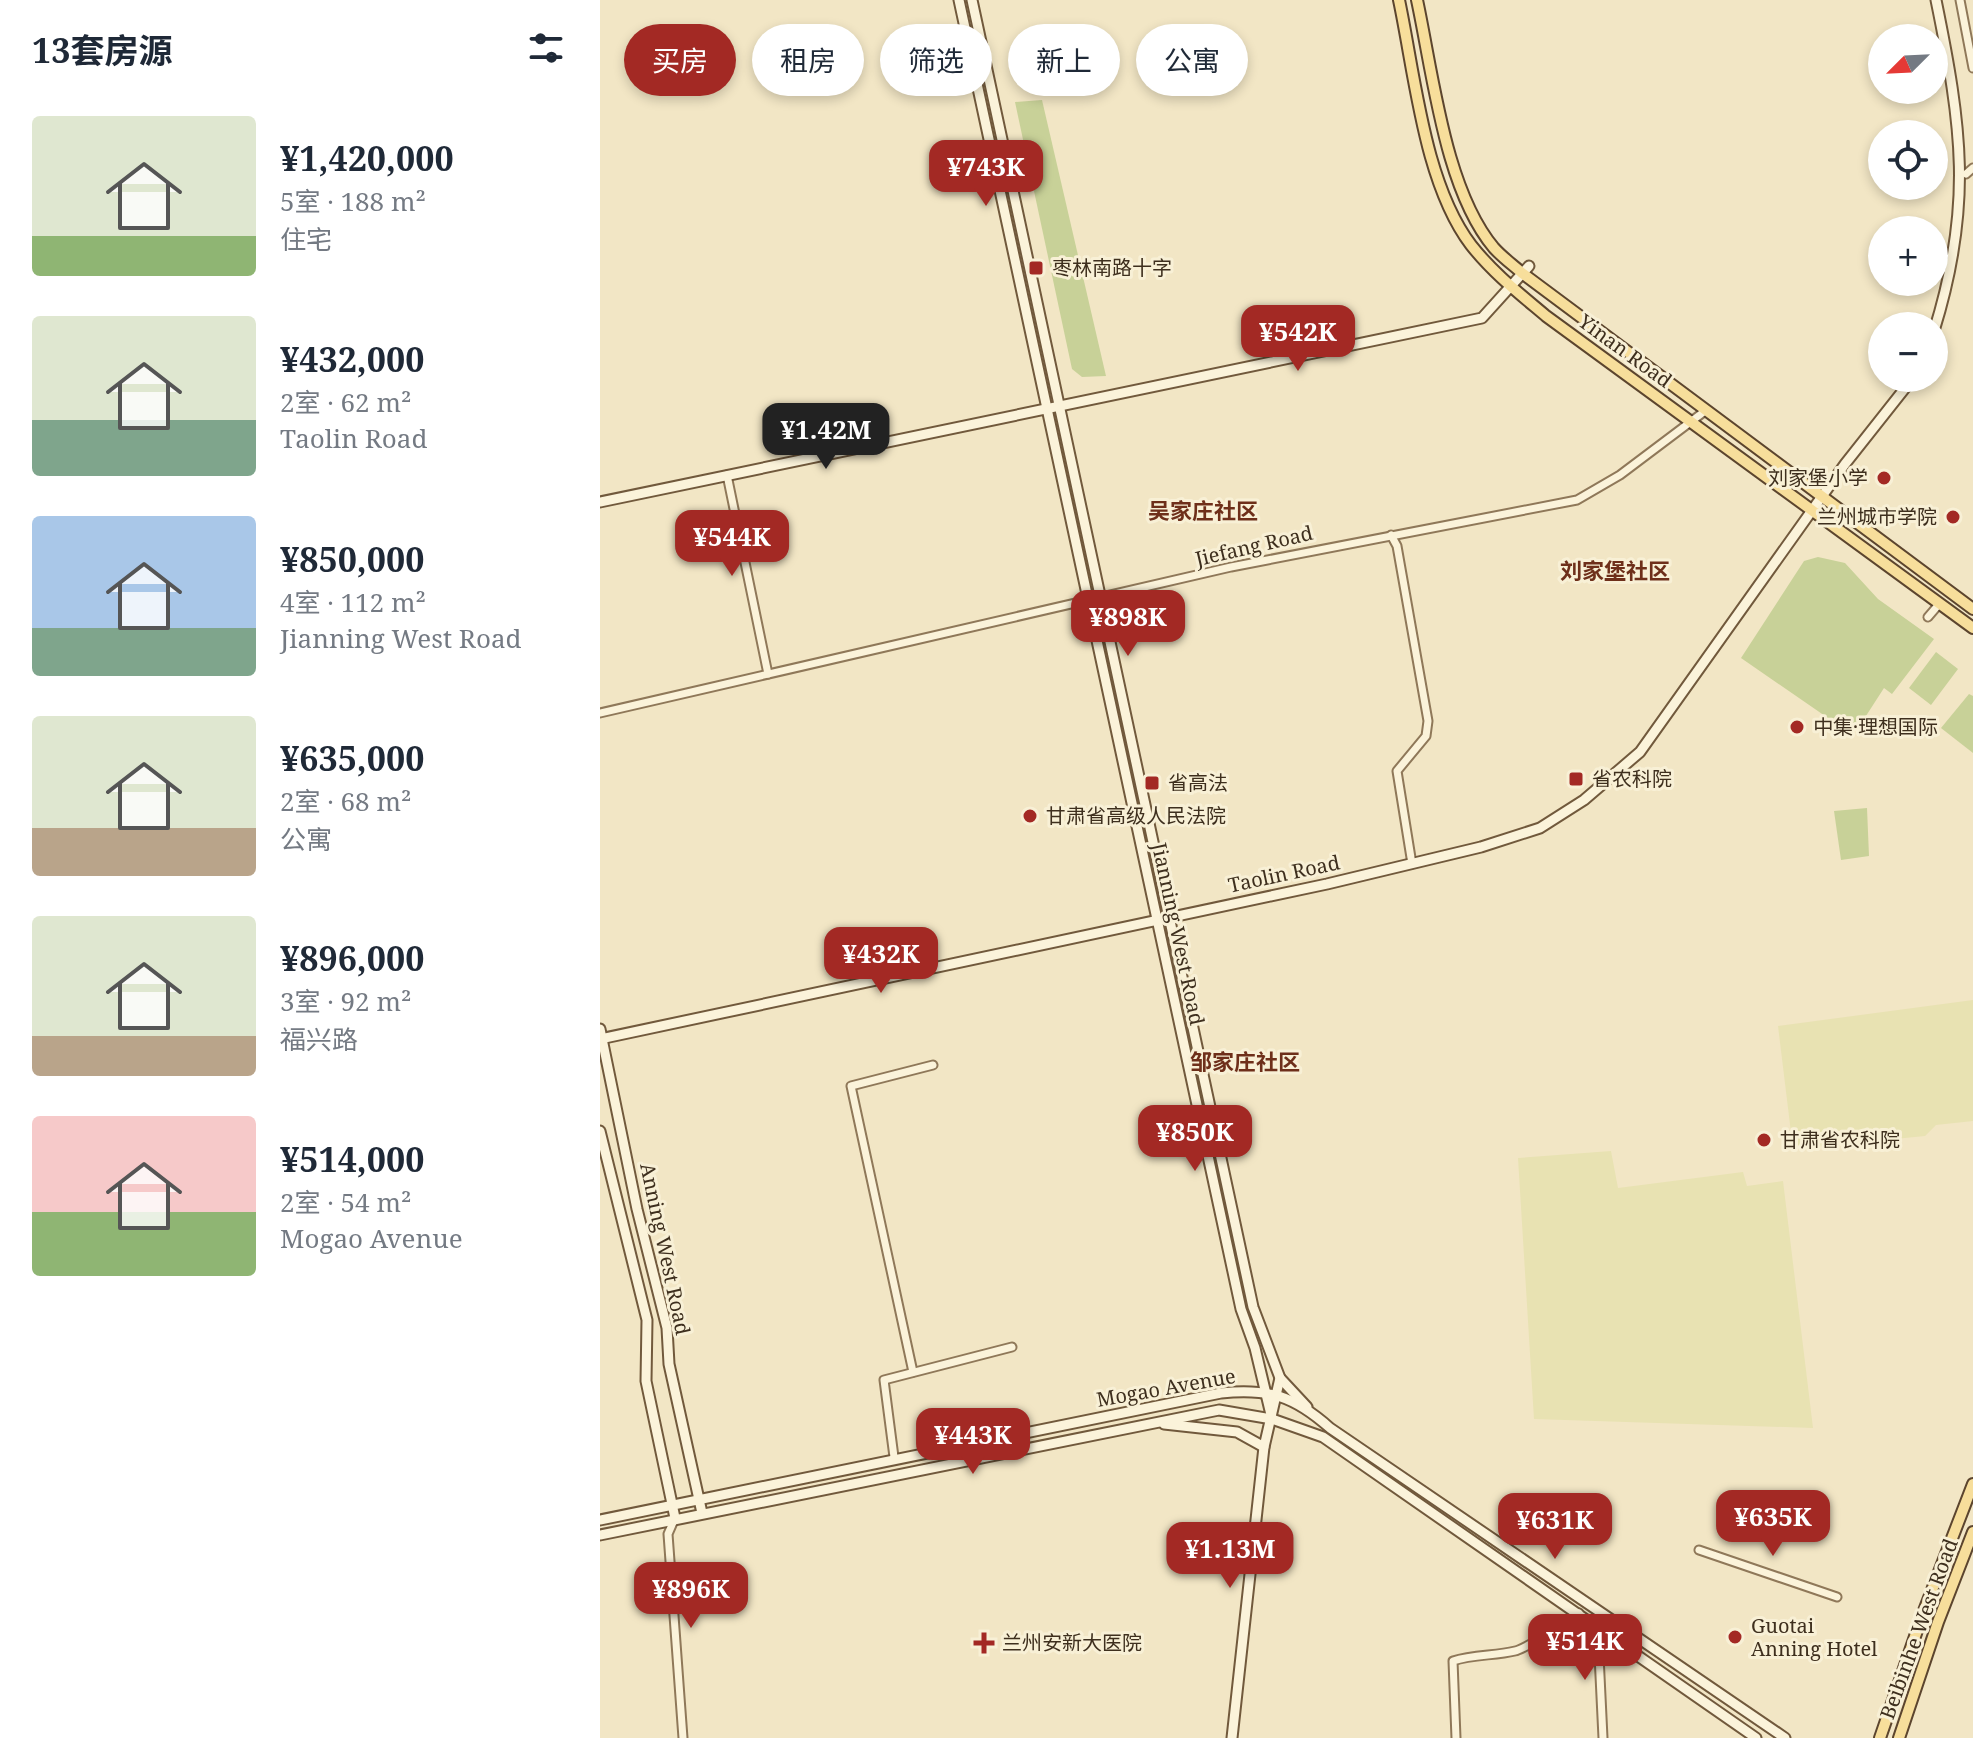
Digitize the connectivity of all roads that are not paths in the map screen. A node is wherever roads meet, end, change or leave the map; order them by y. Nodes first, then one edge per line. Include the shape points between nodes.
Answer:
1 (959, 0) edge
2 (972, 0) edge
3 (1399, 0) edge
4 (1417, 0) edge
5 (1936, 0) edge
6 (1960, 0) edge
7 (1973, 68) edge
8 (1970, 171) edge
9 (1526, 270) junction
10 (1511, 288) junction
11 (1942, 312) edge
12 (1902, 392) edge
13 (1051, 408) junction
14 (1705, 411) junction
15 (1691, 422) junction
16 (727, 475) junction
17 (1824, 495) junction
18 (600, 502) edge
19 (1814, 509) junction
20 (1391, 535) junction
21 (1093, 600) junction
22 (1940, 603) junction
23 (1973, 609) edge
24 (1928, 617) dead end
25 (1973, 628) edge
26 (768, 674) junction
27 (600, 713) edge
28 (1412, 864) junction
29 (1161, 917) junction
30 (601, 1036) edge
31 (933, 1065) dead end
32 (600, 1131) edge
33 (1012, 1347) dead end
34 (913, 1372) junction
35 (1280, 1378) junction
36 (1272, 1393) junction
37 (1307, 1407) junction
38 (1272, 1419) junction
39 (1156, 1423) junction
40 (1264, 1447) junction
41 (894, 1457) junction
42 (1973, 1484) edge
43 (698, 1499) junction
44 (673, 1504) junction
45 (702, 1513) junction
46 (675, 1518) junction
47 (600, 1520) edge
48 (1973, 1532) edge
49 (600, 1535) edge
50 (1699, 1550) dead end
51 (1837, 1597) dead end
52 (1579, 1613) junction
53 (1607, 1632) junction
54 (683, 1738) edge
55 (1232, 1738) edge
56 (1456, 1738) edge
57 (1603, 1738) edge
58 (1756, 1738) edge
59 (1785, 1738) edge
60 (1880, 1738) edge
61 (1899, 1738) edge

1 - 13 main road, Jianning West Road
2 - 13 main road, Jianning West Road
3 - 10 main road, Yinan Road via 1441,185 1469,242
4 - 9 main road, Yinan Road via 1455,173 1472,215 1494,248
5 - 8 main road
6 - 7 street
8 - 11 main road via 1954,285
9 - 10 main road
9 - 14 main road, Yinan Road
10 - 13 main road via 1482,318
10 - 15 main road, Yinan Road
12 - 17 main road, Taolin Road
13 - 16 main road
13 - 21 main road, Jianning West Road
14 - 15 street, Jiefang Road
14 - 17 main road, Yinan Road
15 - 19 main road, Yinan Road
15 - 20 street, Jiefang Road via 1577,500
16 - 18 main road
16 - 26 street
17 - 19 main road, Taolin Road
17 - 23 main road, Yinan Road
19 - 22 main road, Yinan Road
19 - 28 main road, Taolin Road via 1640,752 1584,800 1540,828
20 - 21 street, Jiefang Road
20 - 28 street via 1428,721 1426,736 1397,771
21 - 26 street, Jiefang Road
21 - 29 main road, Jianning West Road
22 - 24 street
22 - 25 main road, Yinan Road
26 - 27 street, Jiefang Road
28 - 29 main road, Taolin Road
29 - 30 main road, Taolin Road
29 - 35 main road, Jianning West Road via 1253,1307
29 - 36 main road, Jianning West Road via 1241,1309
30 - 43 main road, Anning West Road via 667,1328 669,1364
31 - 34 street via 851,1086
32 - 44 main road, Anning West Road via 647,1320 646,1381
33 - 34 street
34 - 41 street via 884,1380
35 - 36 main road
35 - 37 main road, Jianning West Road
36 - 37 main road, Mogao Avenue
36 - 38 main road
36 - 41 main road, Mogao Avenue via 1221,1393
37 - 59 main road, Mogao Avenue via 1330,1428
38 - 39 main road, Mogao Avenue via 1219,1410
38 - 40 main road
38 - 52 main road, Mogao Avenue via 1323,1437
39 - 40 main road via 1237,1432
39 - 45 main road, Mogao Avenue
40 - 55 main road
41 - 43 main road, Mogao Avenue
42 - 60 main road, Beibinhe West Road
43 - 44 main road, Mogao Avenue
43 - 45 main road, Anning West Road
44 - 46 main road, Anning West Road
44 - 47 main road, Mogao Avenue
45 - 46 main road, Mogao Avenue
46 - 49 main road, Mogao Avenue
46 - 54 street via 668,1534
48 - 61 main road, Beibinhe West Road
50 - 51 street
52 - 53 main road, Mogao Avenue
52 - 56 street via 1520,1650 1453,1661
53 - 57 street via 1599,1655
53 - 58 main road, Mogao Avenue

